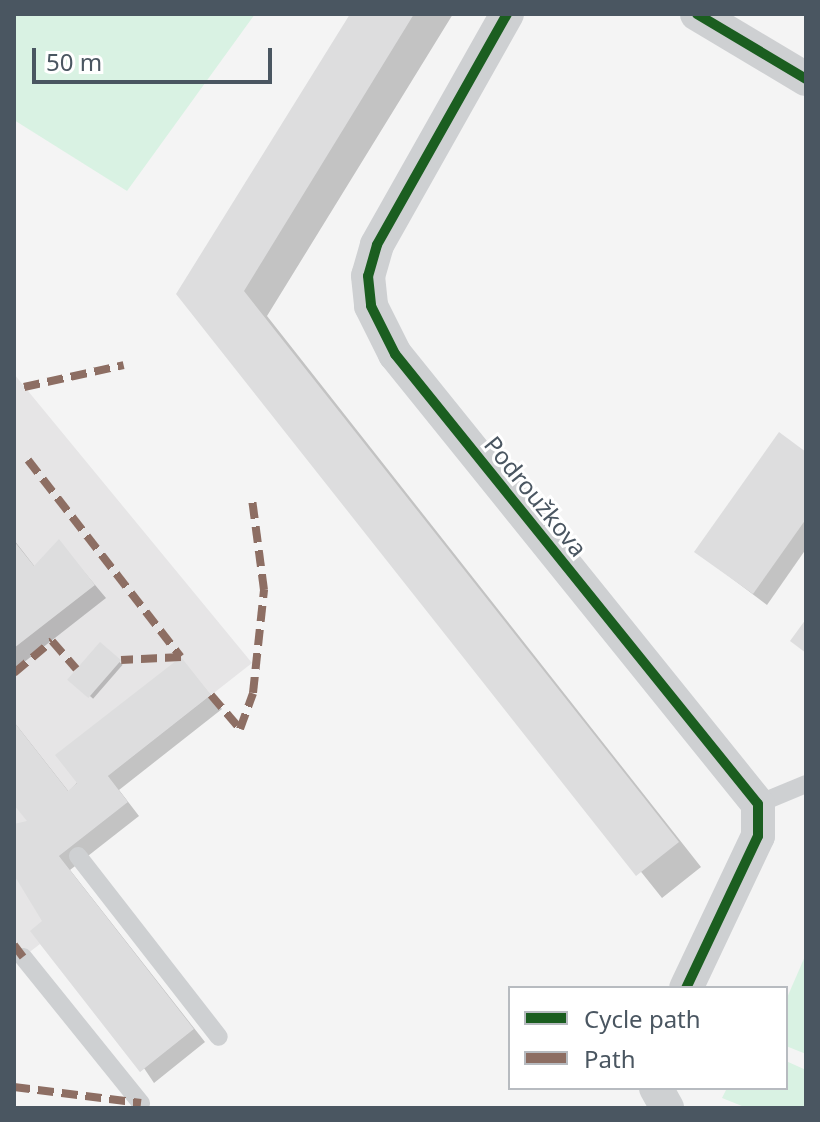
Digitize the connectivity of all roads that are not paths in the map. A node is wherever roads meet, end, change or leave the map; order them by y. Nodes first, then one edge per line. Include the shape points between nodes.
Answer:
1 (507, 14) edge
2 (697, 14) edge
3 (806, 79) edge
4 (806, 784) edge
5 (758, 804) junction
6 (78, 856) dead end
7 (23, 957) dead end
8 (687, 986) edge
9 (219, 1037) dead end
10 (657, 1090) edge
11 (141, 1103) dead end
12 (667, 1108) edge

1 - 5 street, Podroužkova via 377,245 368,276 371,306 395,354
2 - 3 street
4 - 5 lane
5 - 8 street via 758,836
6 - 9 lane
7 - 11 lane
10 - 12 street

